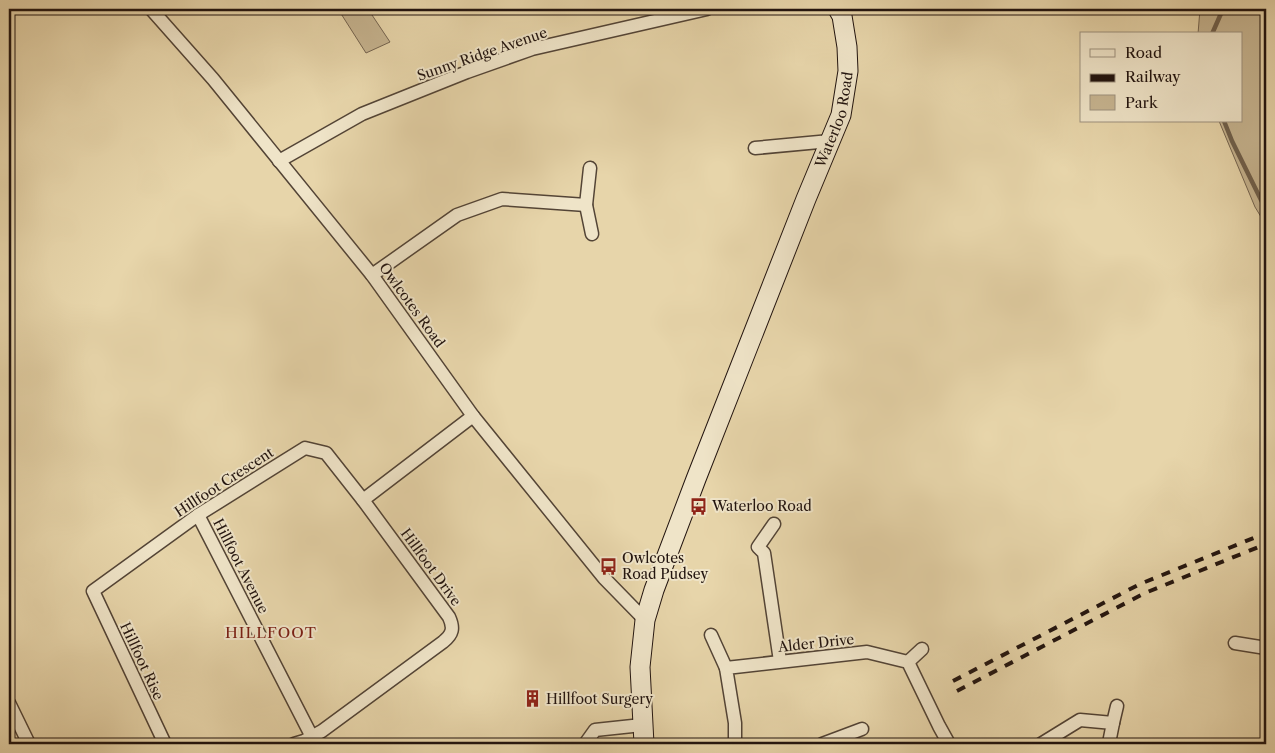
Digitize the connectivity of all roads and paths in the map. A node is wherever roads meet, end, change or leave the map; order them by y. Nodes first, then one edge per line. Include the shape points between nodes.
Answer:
1 (151, 9) edge
2 (707, 9) edge
3 (838, 9) edge
4 (830, 141) junction
5 (755, 148) dead end
6 (279, 161) junction
7 (590, 168) dead end
8 (586, 205) junction
9 (592, 234) dead end
10 (372, 275) junction
11 (473, 416) junction
12 (363, 500) junction
13 (198, 515) junction
14 (774, 524) dead end
15 (93, 590) joint
16 (645, 620) junction
17 (710, 635) dead end
18 (1235, 643) dead end
19 (1266, 648) edge
20 (922, 650) dead end
21 (780, 662) junction
22 (908, 662) junction
23 (726, 668) junction
24 (9, 703) edge
25 (1117, 706) dead end
26 (1113, 723) junction
27 (642, 725) junction
28 (862, 729) dead end
29 (312, 737) junction
30 (1109, 743) dead end
31 (29, 744) edge
32 (165, 744) edge
33 (294, 744) edge
34 (585, 744) edge
35 (644, 744) edge
36 (735, 744) edge
37 (822, 744) edge
38 (949, 744) edge
39 (1040, 744) edge

1 - 6 street, Owlcotes Road via 214,79
2 - 6 street, Sunny Ridge Avenue via 532,49 476,68 362,114
3 - 4 main road, Waterloo Road via 847,47 848,71 840,115
4 - 5 street
4 - 16 main road, Waterloo Road via 696,479
6 - 10 street, Owlcotes Road
7 - 8 street
8 - 9 street
8 - 10 street via 502,199 457,214
10 - 11 street, Owlcotes Road
11 - 12 street
11 - 16 street, Owlcotes Road via 604,578
12 - 13 street, Hillfoot Crescent via 326,453 305,448
12 - 29 street, Hillfoot Drive via 449,617 452,632 443,642
13 - 15 street, Hillfoot Crescent
13 - 29 street, Hillfoot Avenue
14 - 21 street via 758,548 764,553
15 - 32 street, Hillfoot Rise
16 - 27 main road, Waterloo Road via 640,667
17 - 23 street
18 - 19 street
20 - 22 street
21 - 22 street, Alder Drive via 867,652
21 - 23 street, Alder Drive
22 - 38 street
23 - 36 street
24 - 31 street
25 - 26 street
26 - 30 street
26 - 39 street via 1080,720
27 - 34 street via 595,730
27 - 35 main road, Waterloo Road
28 - 37 street
29 - 33 street, Hillfoot Drive

